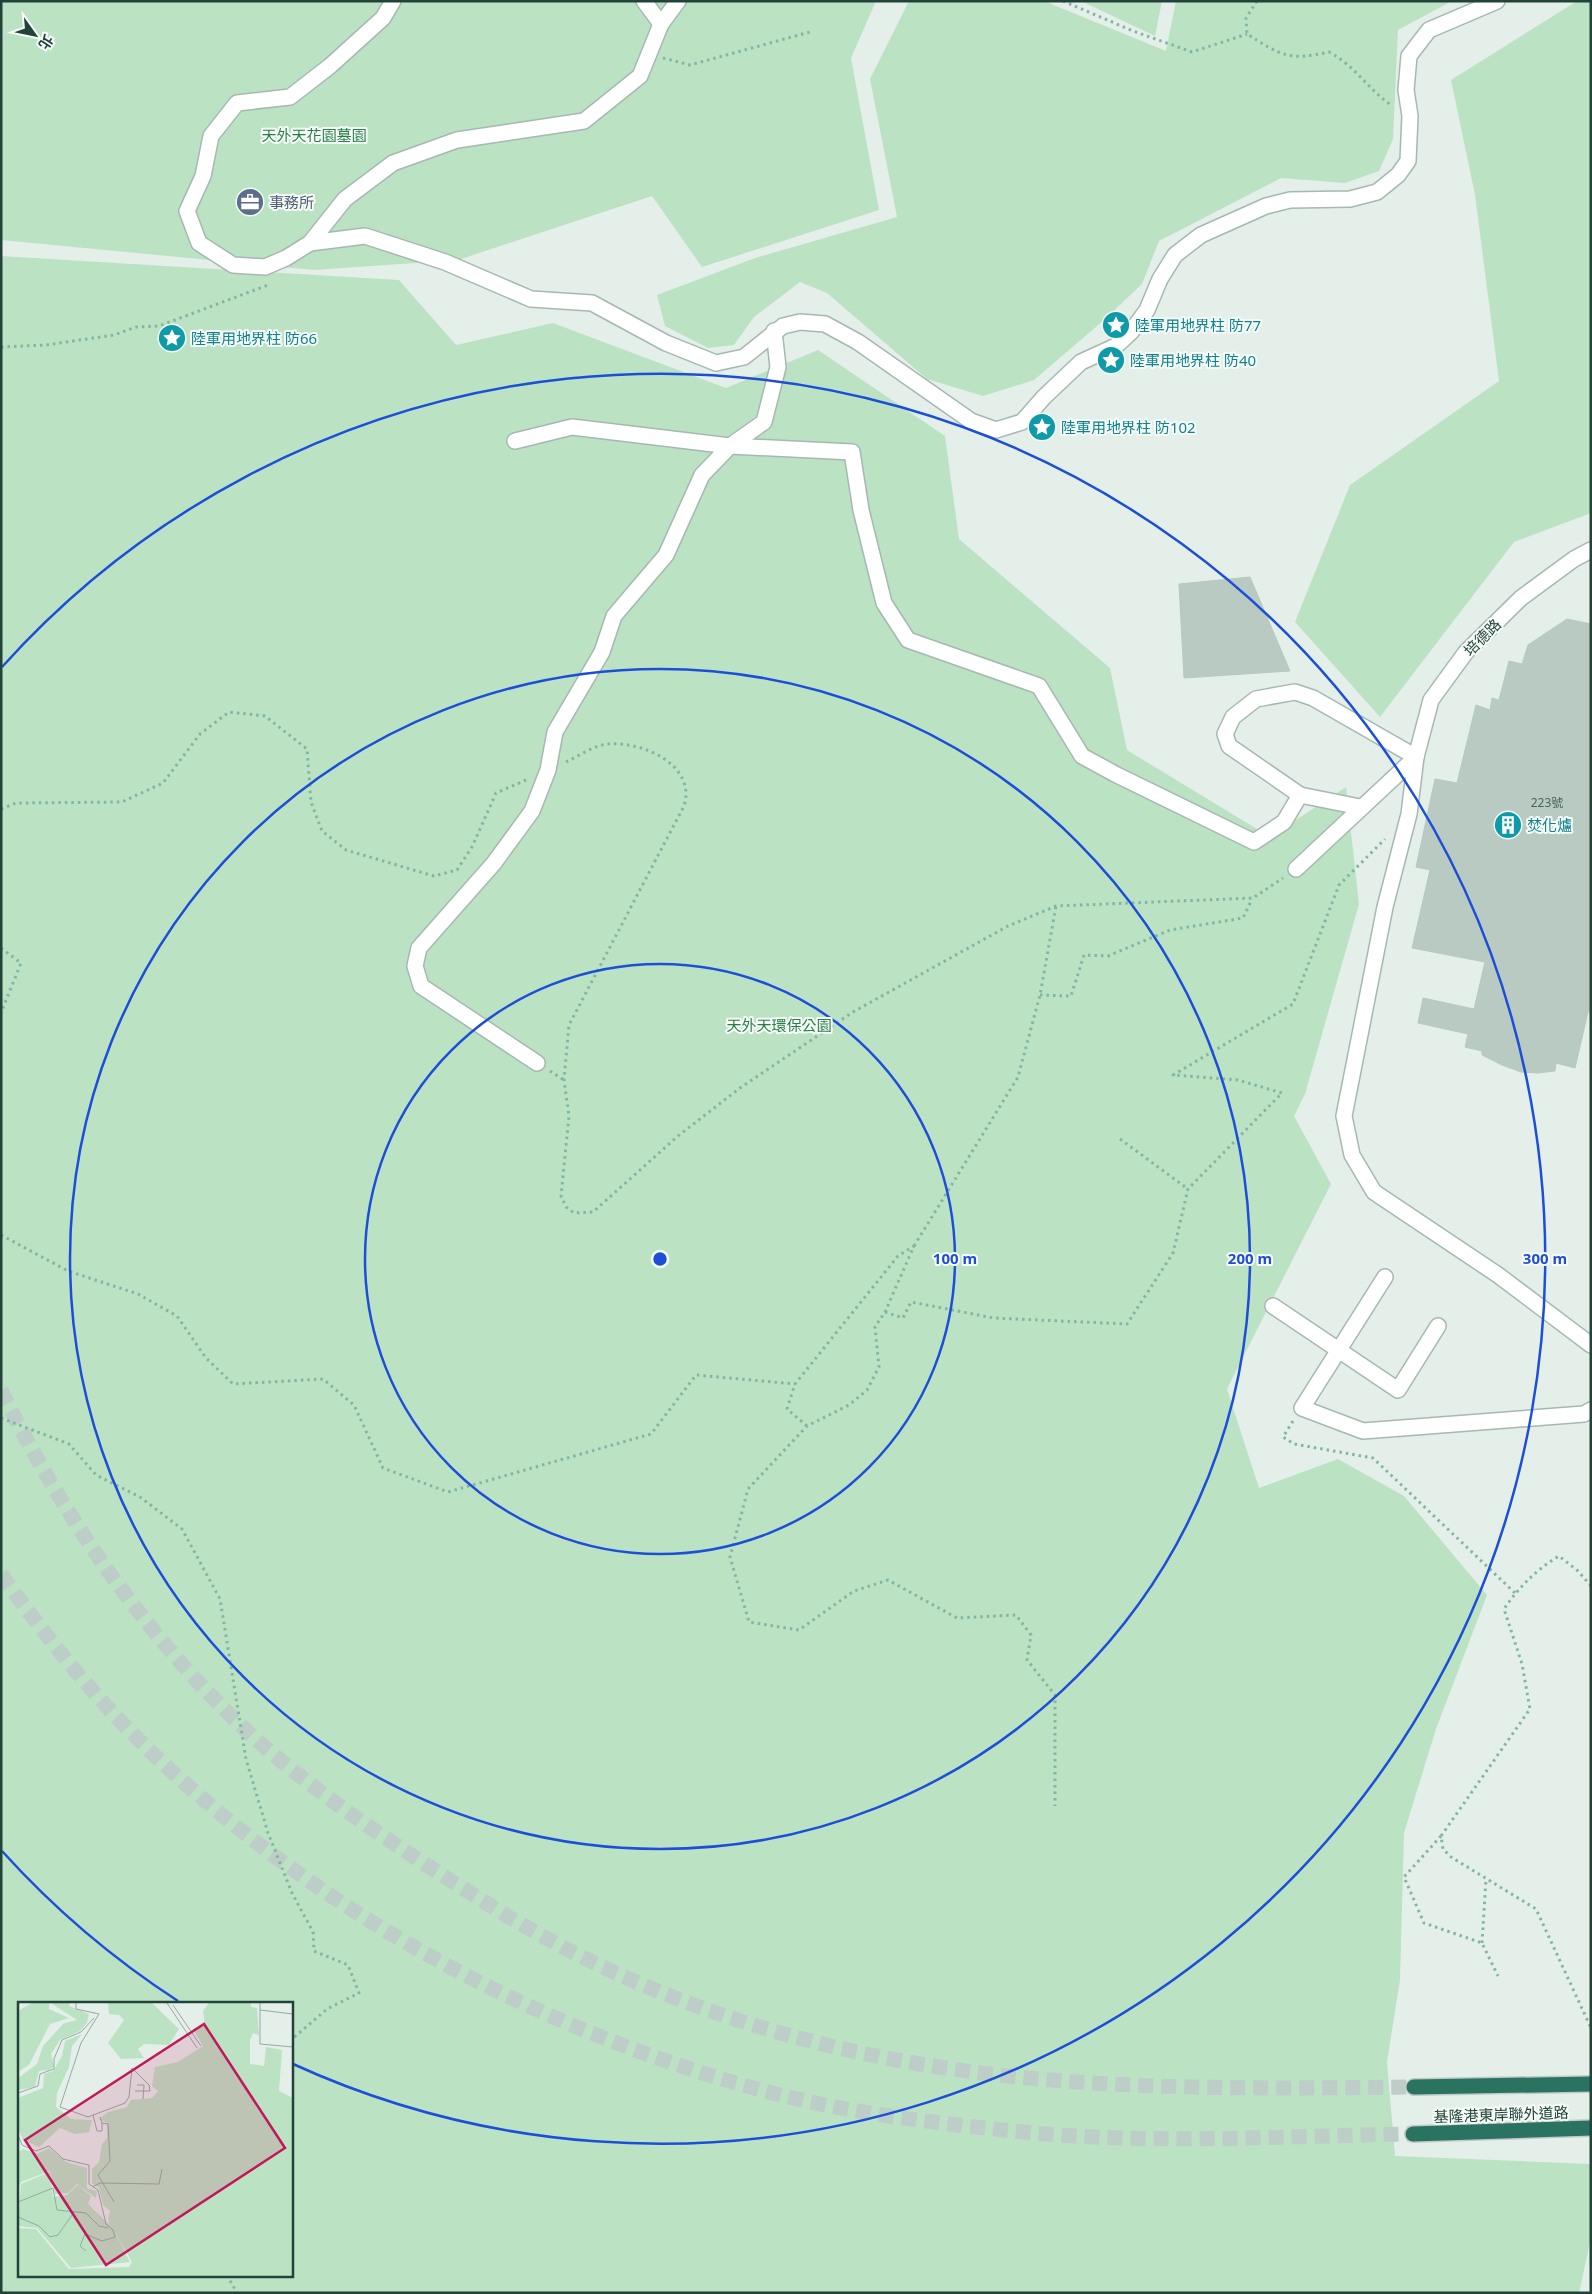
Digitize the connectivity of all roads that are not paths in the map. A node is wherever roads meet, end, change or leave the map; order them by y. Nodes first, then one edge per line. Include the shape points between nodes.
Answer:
1 (393, 1) edge
2 (644, 1) edge
3 (678, 1) edge
4 (1497, 1) edge
5 (661, 24) junction
6 (310, 243) junction
7 (774, 331) junction
8 (514, 441) dead end
9 (730, 446) junction
10 (1591, 550) edge
11 (1416, 757) junction
12 (1300, 795) junction
13 (1360, 806) junction
14 (1296, 868) road end
15 (537, 1063) dead end
16 (1385, 1277) dead end
17 (1273, 1306) dead end
18 (1438, 1326) dead end
19 (1591, 1345) edge
20 (1339, 1350) junction
21 (1591, 1410) edge
22 (1591, 2084) edge
23 (1414, 2087) tunnel mouth
24 (1591, 2128) edge
25 (1413, 2134) tunnel mouth

1 - 6 street via 383,18 290,97 237,103 211,136 203,176 187,211 199,243 233,266 265,267
2 - 5 street
3 - 5 street
4 - 7 street via 1429,30 1409,56 1406,90 1410,116 1408,161 1398,175 1377,192 1350,199 1290,200 1266,206 1201,235 1175,255 1147,310 1131,332 1116,346 1081,362 1044,396 1022,422 996,430 971,421 858,342 825,324 800,322
5 - 6 street via 640,76 584,122 457,140 393,163 345,198
6 - 7 street via 365,236 445,262 531,299 592,303 666,343 716,363 744,357
7 - 9 street via 778,367 764,422
8 - 9 street via 572,427
9 - 12 street via 852,452 861,510 884,603 908,640 1040,686 1082,756 1254,842 1284,822
9 - 15 street via 702,475 666,555 614,616 602,652 555,732 548,770 532,811 494,863 420,948 415,966 421,986
10 - 11 street, 培德路 via 1521,598 1466,652 1430,700
11 - 12 street via 1314,698 1294,692 1256,699 1233,717 1225,734 1229,746
11 - 13 street
11 - 19 street, 培德路 via 1410,814 1385,907 1344,1116 1352,1155 1374,1192 1498,1275
12 - 13 street
13 - 14 street
16 - 20 street
17 - 20 street
18 - 20 street via 1398,1390
20 - 21 street via 1302,1408 1363,1431 1584,1414
22 - 23 highway, 基隆港東岸聯外道路
24 - 25 highway, 基隆港東岸聯外道路

